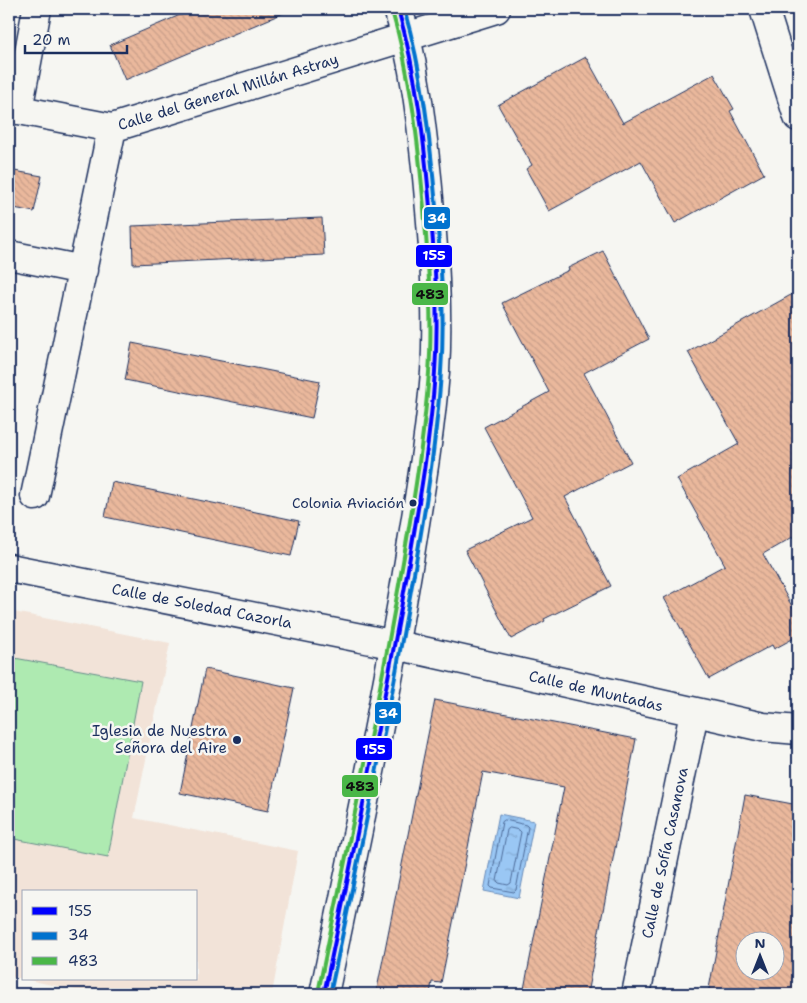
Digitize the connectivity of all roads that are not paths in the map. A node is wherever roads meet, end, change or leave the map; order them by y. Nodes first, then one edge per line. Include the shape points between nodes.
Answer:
1 (37, 9) edge
2 (398, 9) edge
3 (496, 9) edge
4 (764, 9) edge
5 (407, 37) junction
6 (13, 109) edge
7 (798, 117) edge
8 (112, 128) junction
9 (9, 255) edge
10 (83, 270) junction
11 (35, 496) dead end
12 (9, 568) edge
13 (396, 645) junction
14 (694, 713) junction
15 (798, 730) edge
16 (324, 994) edge
17 (636, 994) edge

1 - 6 street, Calle del General Millán Astray
2 - 5 street
3 - 5 street, Calle del General Millán Astray
4 - 7 street
5 - 8 street, Calle del General Millán Astray
5 - 13 street via 422,122 434,248 435,371
6 - 8 street, Calle del General Millán Astray
8 - 10 street
9 - 10 street
10 - 11 street
12 - 13 street, Calle de Soledad Cazorla
13 - 14 street, Calle de Muntadas
13 - 16 street
14 - 15 street, Calle de Muntadas via 763,727
14 - 17 street, Calle de Sofía Casanova

